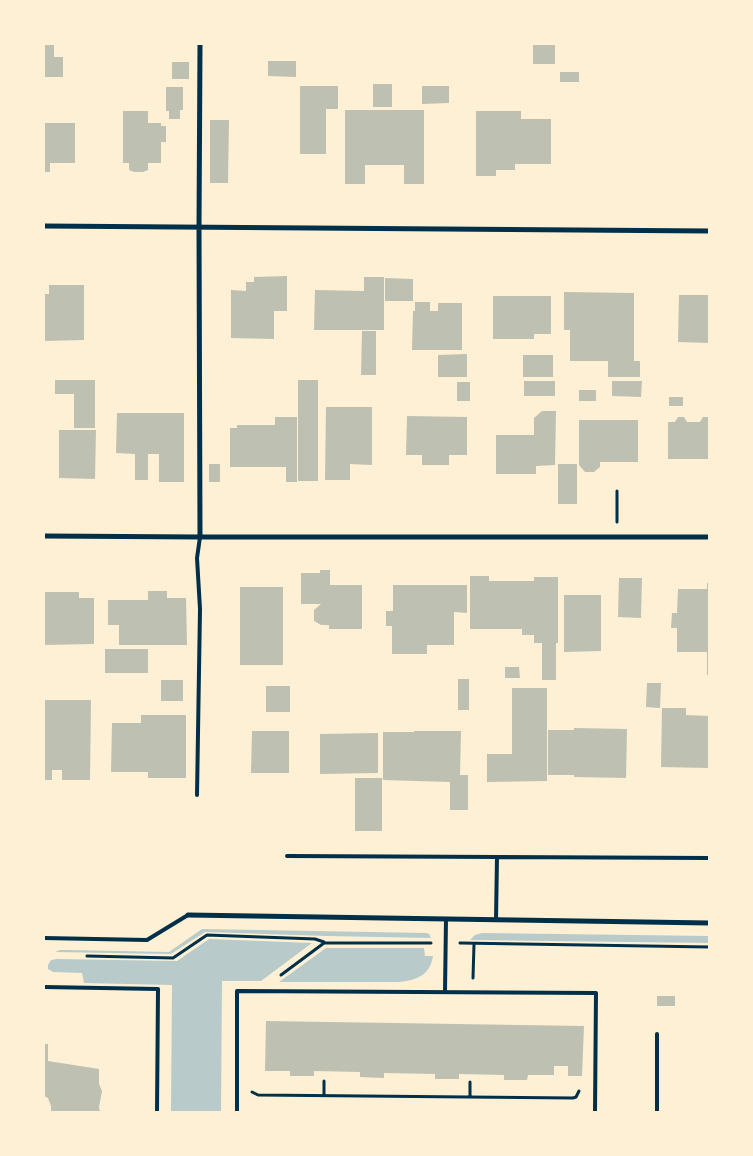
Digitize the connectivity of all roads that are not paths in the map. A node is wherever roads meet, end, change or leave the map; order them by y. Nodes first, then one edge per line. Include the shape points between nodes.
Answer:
1 (200, 44) edge
2 (44, 226) edge
3 (199, 228) junction
4 (709, 230) edge
5 (44, 536) edge
6 (200, 537) junction
7 (709, 537) edge
8 (197, 795) dead end
9 (287, 856) dead end
10 (497, 857) junction
11 (709, 858) edge
12 (188, 915) joint
13 (446, 919) junction
14 (496, 920) junction
15 (709, 924) edge
16 (44, 938) edge
17 (44, 987) edge
18 (446, 992) junction
19 (658, 1034) dead end
20 (157, 1112) edge
21 (237, 1112) edge
22 (595, 1112) edge
23 (657, 1112) edge

1 - 3 street
2 - 3 street
3 - 4 street
3 - 6 street
5 - 6 street
6 - 7 street
6 - 8 lane via 197,558 200,609
9 - 10 lane
10 - 11 lane
10 - 14 lane
12 - 13 street
12 - 16 lane via 147,940
13 - 14 street
13 - 18 lane
14 - 15 street
17 - 20 lane via 158,989
18 - 21 lane via 237,991
18 - 22 lane via 596,993
19 - 23 lane

